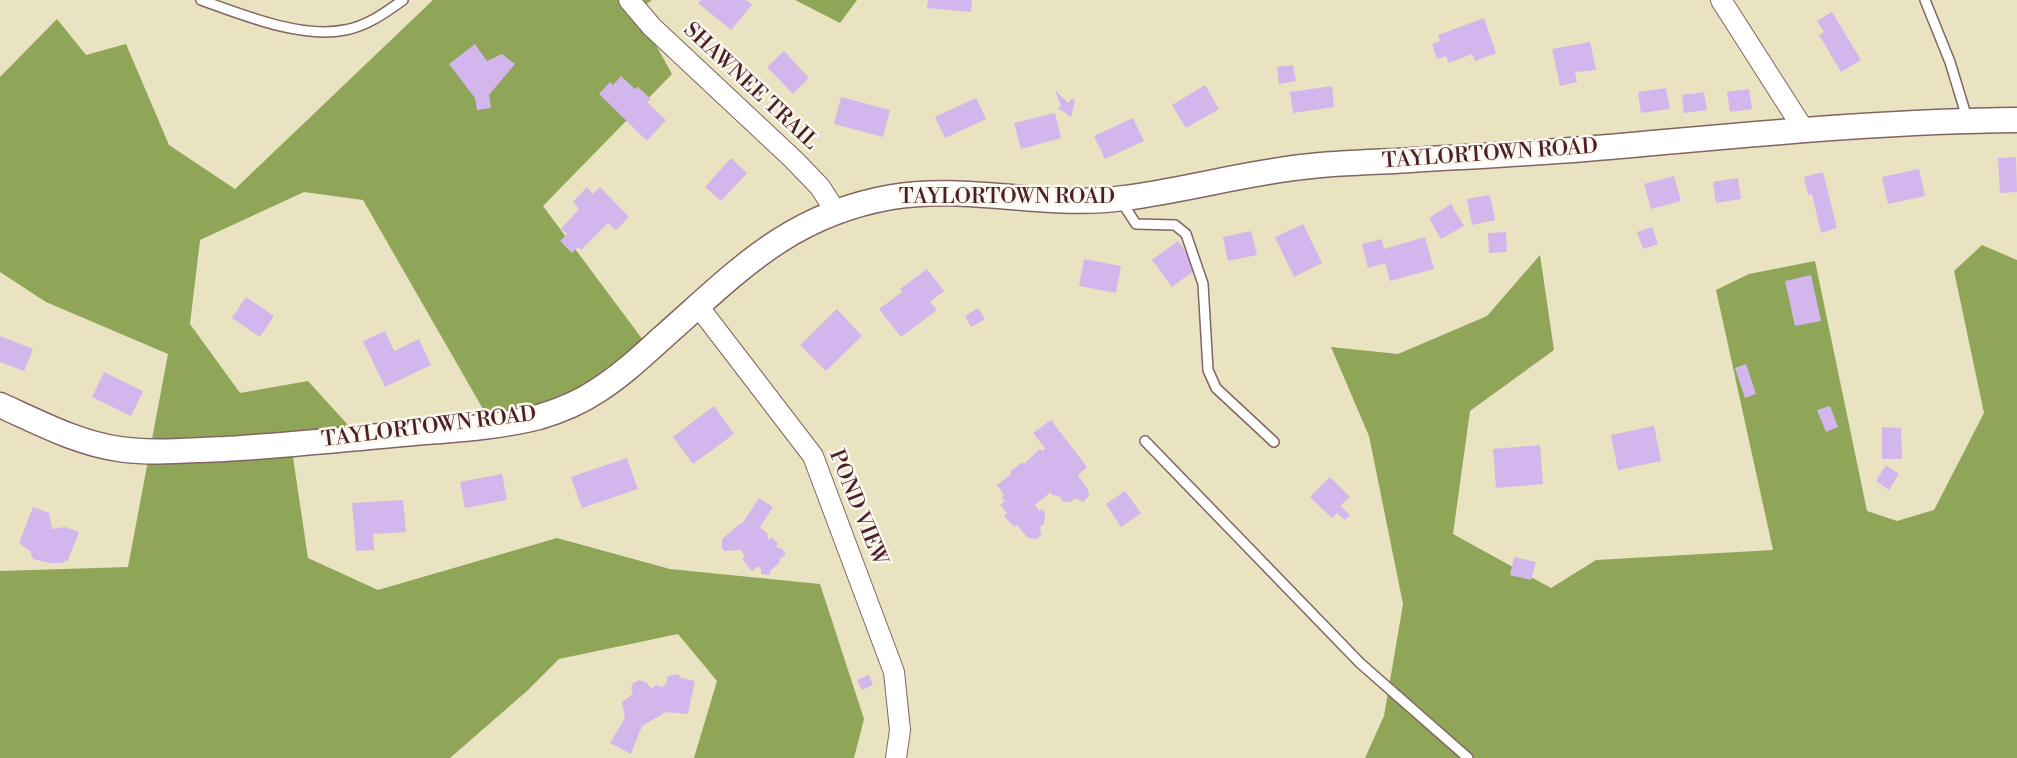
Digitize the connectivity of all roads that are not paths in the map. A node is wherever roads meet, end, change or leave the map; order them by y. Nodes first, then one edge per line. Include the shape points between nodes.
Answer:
1 (201, 0) edge
2 (403, 0) edge
3 (629, 0) edge
4 (1721, 0) edge
5 (1925, 0) edge
6 (2017, 120) edge
7 (1967, 121) junction
8 (1804, 130) junction
9 (1120, 199) junction
10 (836, 212) junction
11 (698, 306) junction
12 (0, 405) edge
13 (1145, 441) dead end
14 (1274, 442) dead end
15 (896, 758) edge
16 (1468, 758) edge

1 - 2 lane via 279,26 325,33 367,23
3 - 10 street, SHAWNEE TRAIL via 652,27 794,160 820,187
4 - 8 street
5 - 7 lane via 1950,62
6 - 7 street, TAYLORTOWN ROAD
7 - 8 street, TAYLORTOWN ROAD
8 - 9 street, TAYLORTOWN ROAD via 1313,166
9 - 10 street, TAYLORTOWN ROAD via 919,193
9 - 14 lane via 1136,224 1174,225 1186,234 1203,284 1208,370 1216,388
10 - 11 street, TAYLORTOWN ROAD via 773,244
11 - 12 street, TAYLORTOWN ROAD via 592,395 543,416 511,422 329,441 163,452 81,440
11 - 15 street, POND VIEW via 813,456 894,672 900,730
13 - 16 lane via 1360,663

